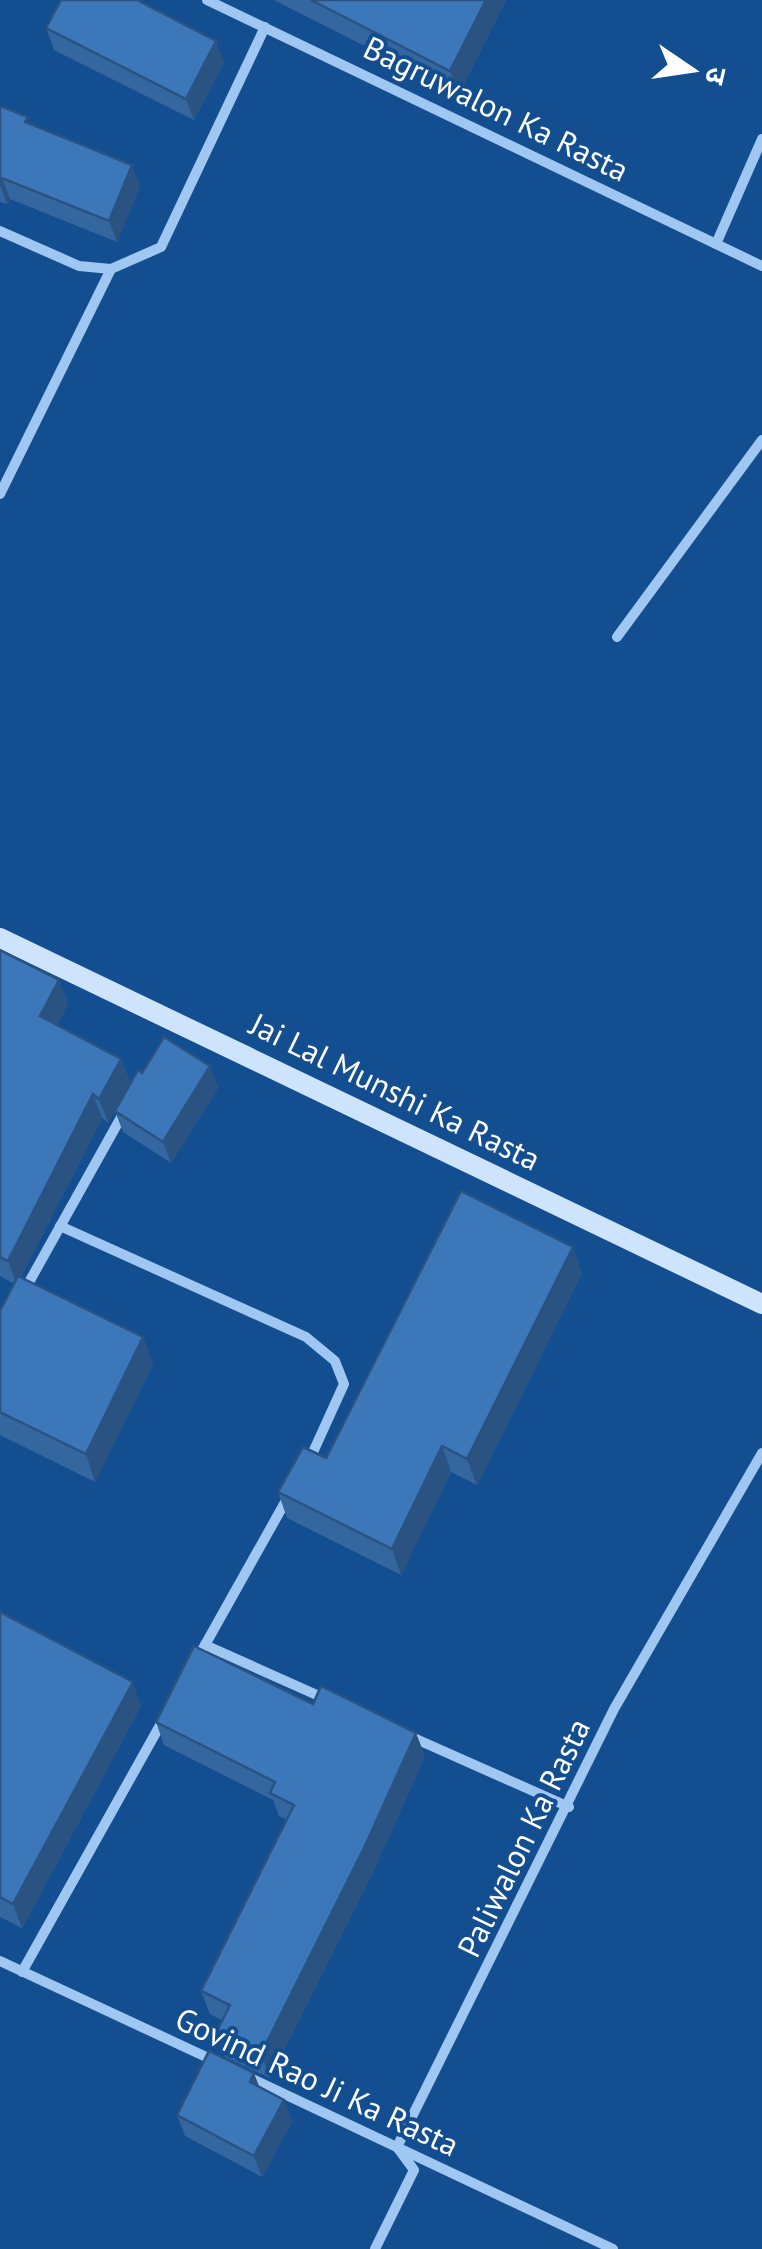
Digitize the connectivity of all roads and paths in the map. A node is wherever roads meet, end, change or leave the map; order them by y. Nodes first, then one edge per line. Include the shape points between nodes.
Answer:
1 (206, 0) edge
2 (265, 27) junction
3 (762, 138) edge
4 (0, 231) edge
5 (716, 244) junction
6 (762, 266) edge
7 (111, 268) junction
8 (762, 440) edge
9 (757, 457) edge
10 (0, 494) edge
11 (617, 637) dead end
12 (0, 938) edge
13 (127, 1106) edge
14 (60, 1226) junction
15 (18, 1302) edge
16 (762, 1304) edge
17 (762, 1454) edge
18 (305, 1468) edge
19 (296, 1484) edge
20 (205, 1645) junction
21 (186, 1680) edge
22 (332, 1702) edge
23 (167, 1714) edge
24 (387, 1726) edge
25 (569, 1807) junction
26 (0, 1961) edge
27 (22, 1972) junction
28 (397, 2147) junction
29 (374, 2249) edge
30 (613, 2249) edge

1 - 2 street, Bagruwalon Ka Rasta
2 - 5 street, Bagruwalon Ka Rasta
2 - 7 street via 160,247
3 - 5 street
4 - 7 street via 79,266
5 - 6 street, Bagruwalon Ka Rasta
7 - 10 street
8 - 9 street
9 - 11 street
12 - 16 main road, Jai Lal Munshi Ka Rasta via 171,1028
13 - 14 street
14 - 15 street
14 - 18 street via 306,1338 335,1361 344,1384
17 - 25 street, Paliwalon Ka Rasta via 614,1709
19 - 20 street
20 - 21 street
20 - 22 street
23 - 27 street
24 - 25 street
25 - 28 street, Paliwalon Ka Rasta
26 - 27 street, Govind Rao Ji Ka Rasta
27 - 28 street, Govind Rao Ji Ka Rasta
28 - 29 street via 414,2170
28 - 30 street, Govind Rao Ji Ka Rasta

